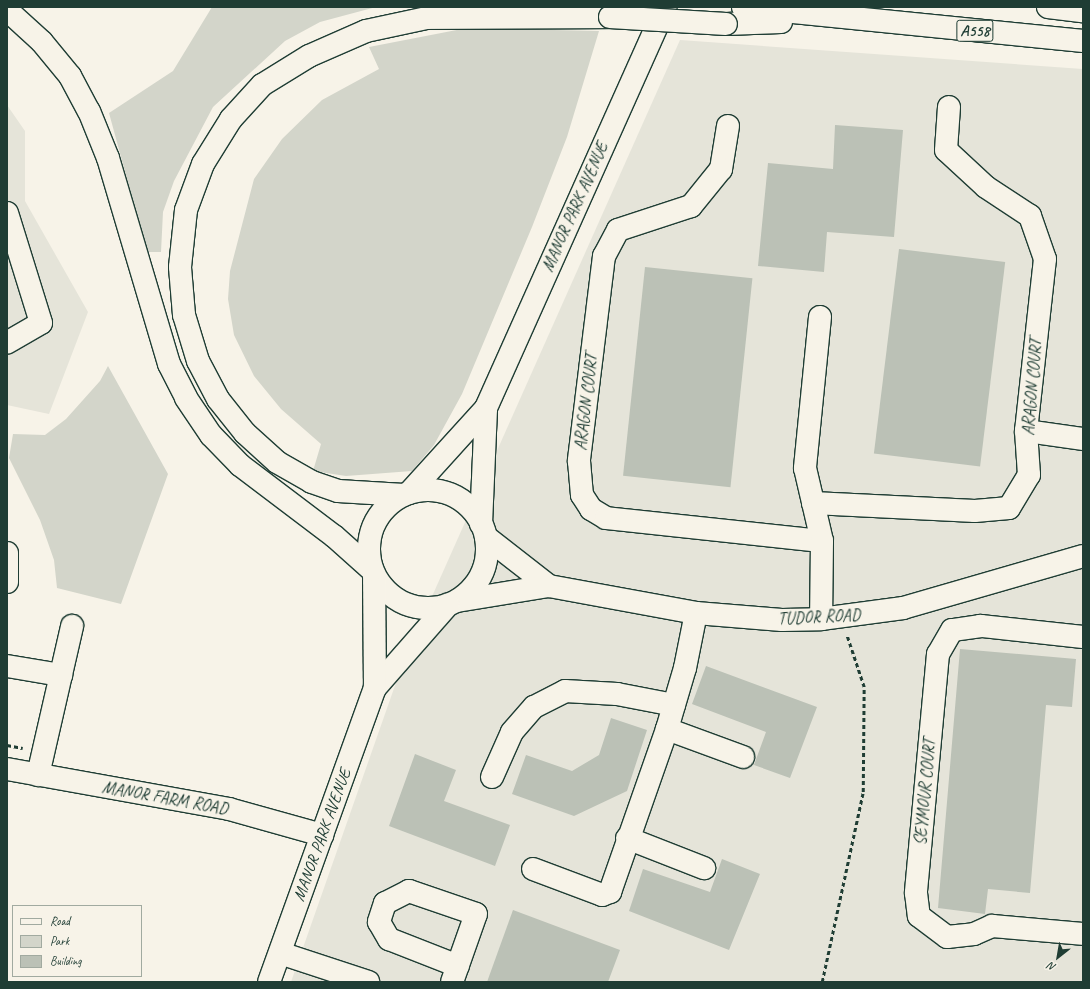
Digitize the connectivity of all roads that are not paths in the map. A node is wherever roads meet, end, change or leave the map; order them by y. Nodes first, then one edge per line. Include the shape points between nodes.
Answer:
1 (665, 7) edge
2 (743, 7) edge
3 (1048, 7) edge
4 (7, 10) edge
5 (1083, 11) edge
6 (866, 20) junction
7 (1083, 41) edge
8 (949, 107) dead end
9 (728, 126) dead end
10 (7, 213) edge
11 (820, 317) dead end
12 (7, 343) edge
13 (486, 408) junction
14 (1026, 431) junction
15 (1083, 439) edge
16 (406, 494) junction
17 (813, 503) junction
18 (483, 530) junction
19 (822, 541) junction
20 (7, 553) edge
21 (1083, 556) edge
22 (373, 573) junction
23 (7, 582) edge
24 (549, 586) junction
25 (452, 603) junction
26 (696, 613) junction
27 (832, 618) junction
28 (72, 626) dead end
29 (1083, 637) edge
30 (7, 666) edge
31 (61, 675) junction
32 (375, 688) junction
33 (674, 705) junction
34 (667, 729) junction
35 (743, 757) dead end
36 (7, 769) edge
37 (38, 775) junction
38 (492, 777) dead end
39 (322, 835) junction
40 (627, 838) junction
41 (704, 868) dead end
42 (533, 870) dead end
43 (1083, 934) edge
44 (280, 953) junction
45 (269, 982) edge
46 (368, 982) edge

1 - 13 street, MANOR PARK AVENUE
2 - 6 street, A558
3 - 5 street
4 - 22 street via 42,42 70,76 89,111 108,158 169,364 186,398 212,435 240,465 334,536
6 - 7 street, A558
6 - 16 street, bridge via 726,24 610,17 492,15 427,18 366,32 309,56 262,85 231,119 203,164 186,210 180,267 184,315 198,361 218,399 245,433 277,462 312,482 338,491
8 - 14 street, ARAGON COURT via 946,150 986,187 1030,216 1045,259
9 - 19 street, ARAGON COURT via 721,169 691,206 618,230 604,256 579,461 582,494 590,509 606,518
10 - 12 street via 41,323
11 - 17 street via 805,468
13 - 16 street, MANOR PARK AVENUE
13 - 18 street, MANOR PARK AVENUE
14 - 15 street
14 - 17 street, ARAGON COURT via 1029,475 1009,508 975,511
16 - 18 street via 443,492 459,499
16 - 22 street via 388,505 372,529 368,553
17 - 19 street
18 - 24 street, TUDOR ROAD
18 - 25 street via 486,556 482,573 472,589
19 - 27 street
20 - 23 street
21 - 27 street, TUDOR ROAD via 903,608
22 - 25 street via 389,593 414,607
22 - 32 street, MANOR PARK AVENUE
24 - 25 street, TUDOR ROAD
24 - 26 street, TUDOR ROAD
25 - 32 street, MANOR PARK AVENUE
26 - 27 street, TUDOR ROAD via 782,620
26 - 33 street
28 - 31 street
29 - 43 street, SEYMOUR COURT via 981,626 952,630 938,654 916,893 919,916 947,937 974,934 992,926
30 - 31 street
31 - 37 street
32 - 39 street, MANOR PARK AVENUE
33 - 34 street
33 - 38 street via 617,694 564,691 534,707 512,732
34 - 35 street
34 - 40 street
36 - 37 street, MANOR FARM ROAD
37 - 39 street, MANOR FARM ROAD via 229,809
39 - 44 street, MANOR PARK AVENUE
40 - 41 street
40 - 42 street via 610,892 602,895
44 - 45 street, MANOR PARK AVENUE
44 - 46 street

